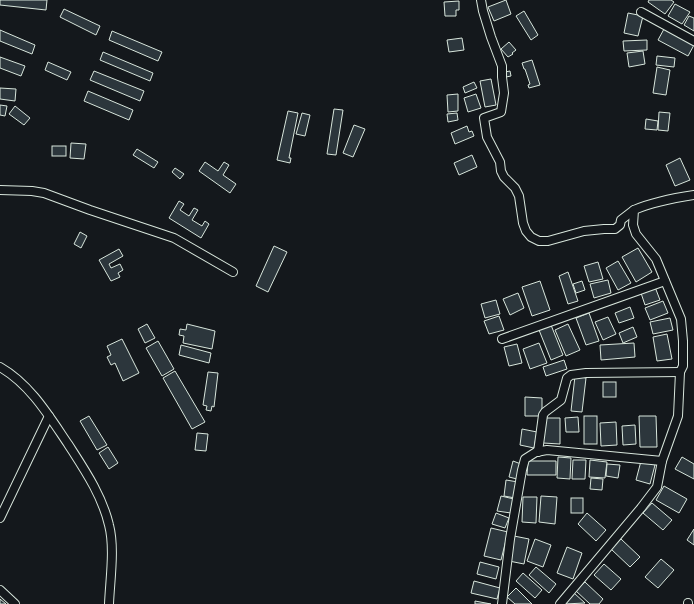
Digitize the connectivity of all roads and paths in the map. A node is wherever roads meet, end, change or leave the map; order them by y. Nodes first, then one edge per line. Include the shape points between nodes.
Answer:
1 (481, 0) edge
2 (641, 12) dead end
3 (694, 40) edge
4 (0, 190) edge
5 (694, 195) edge
6 (634, 210) junction
7 (233, 272) dead end
8 (665, 281) junction
9 (502, 339) dead end
10 (0, 367) edge
11 (680, 372) junction
12 (49, 416) junction
13 (538, 452) junction
14 (662, 461) junction
15 (0, 518) edge
16 (0, 590) edge
17 (15, 604) edge
18 (109, 604) edge
19 (502, 604) edge
20 (560, 604) edge

1 - 6 street via 502,66 504,94 501,112 484,118 487,137 500,162 504,177 519,196 526,231 539,241 548,241 584,231 616,229 621,220
2 - 3 street
4 - 7 street via 44,193 174,238
5 - 6 street via 672,198
6 - 8 street via 633,226 636,234 656,259
8 - 9 street
8 - 11 street via 681,319 683,366
10 - 12 street via 29,390
11 - 13 street via 571,375 567,378 561,400 543,415
11 - 14 street via 678,416
12 - 15 street
12 - 18 street via 88,475 109,524 112,538
13 - 14 street via 561,450
13 - 19 street via 525,459 522,470
14 - 20 street via 657,487
16 - 17 street

